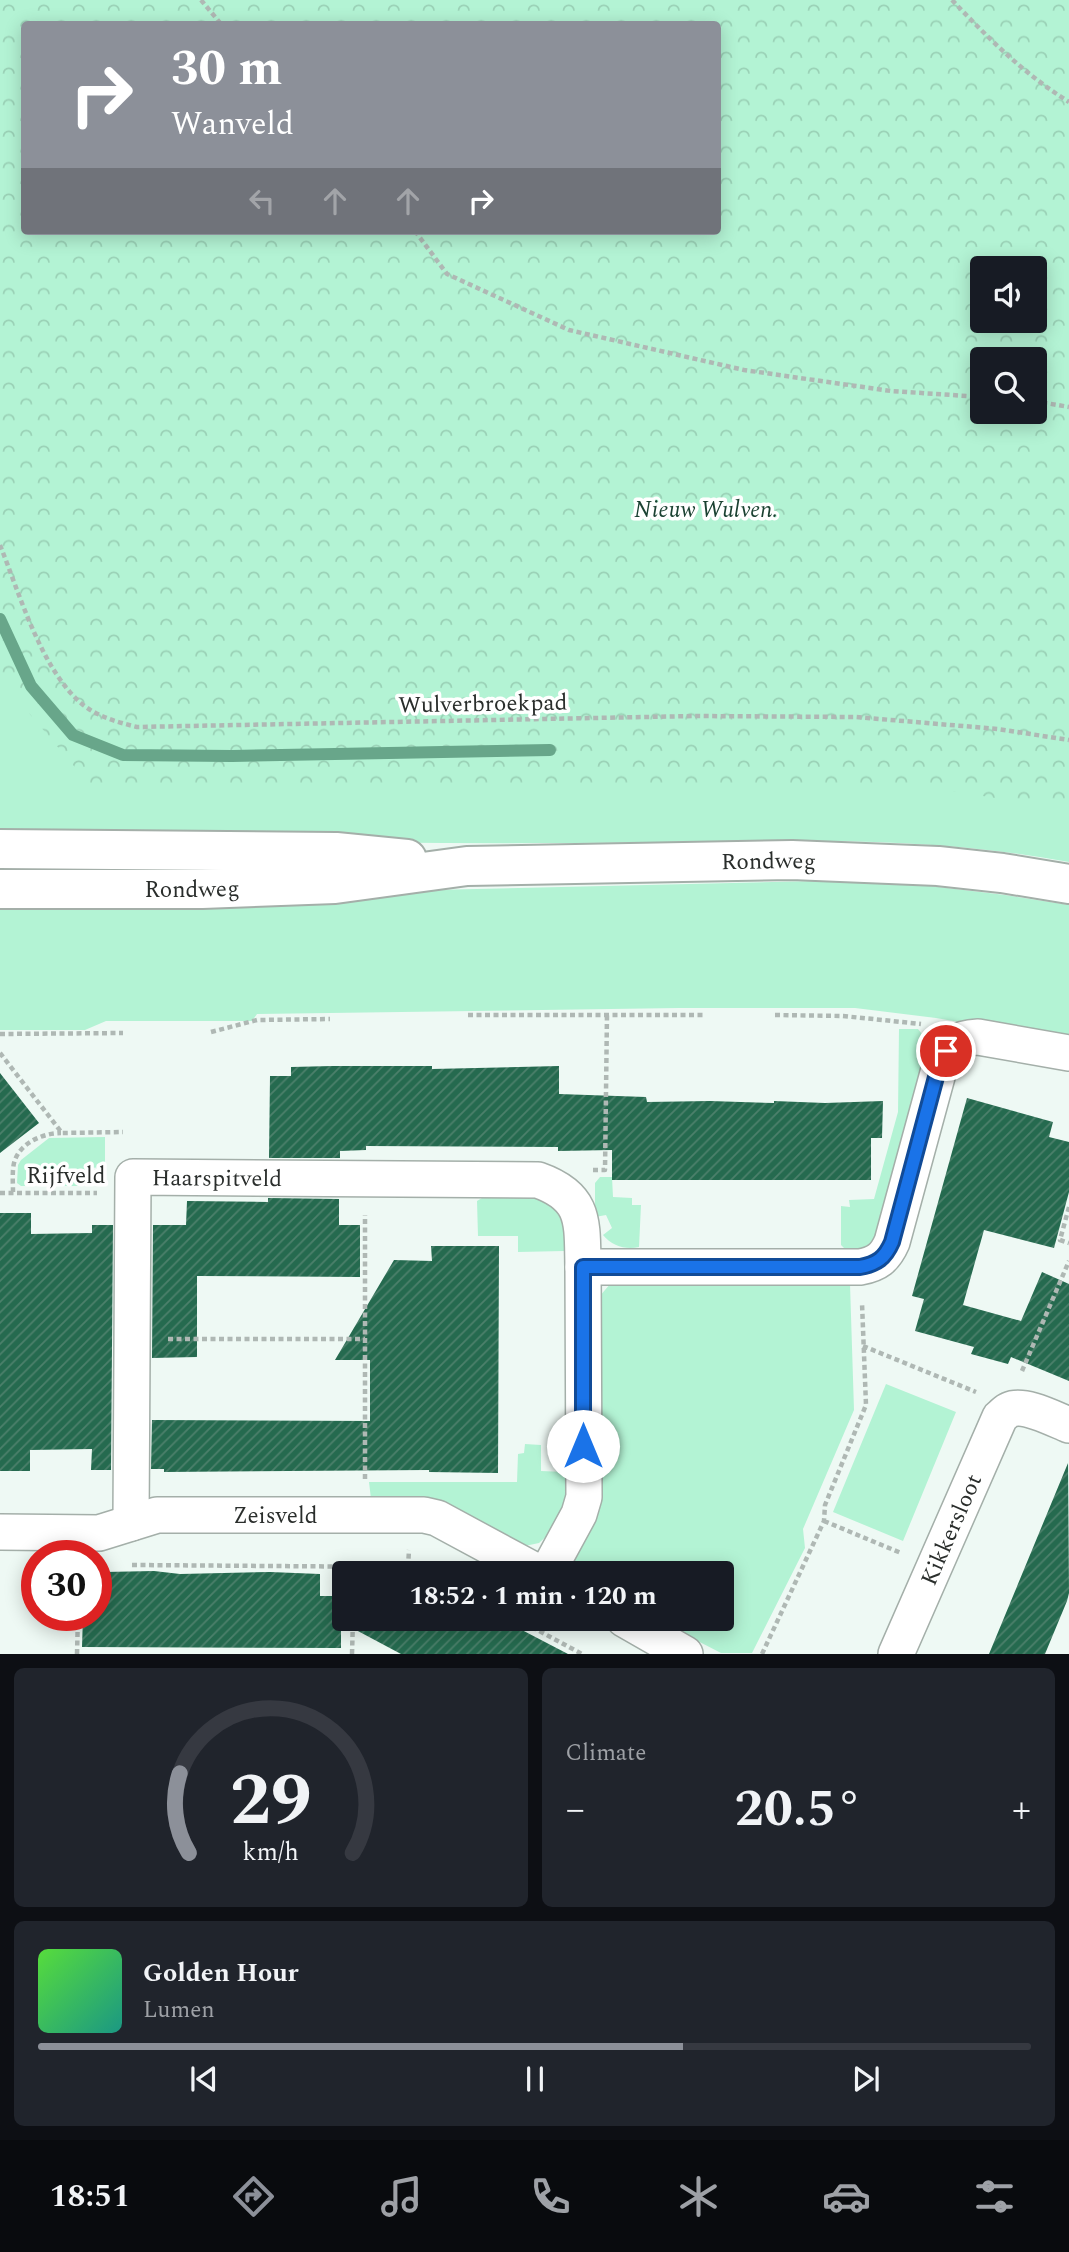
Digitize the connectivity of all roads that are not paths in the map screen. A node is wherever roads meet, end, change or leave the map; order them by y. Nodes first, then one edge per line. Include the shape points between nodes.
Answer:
1 (0, 849) edge
2 (467, 866) junction
3 (1069, 884) edge
4 (0, 889) edge
5 (1069, 1053) edge
6 (583, 1267) junction
7 (1069, 1424) edge
8 (131, 1523) junction
9 (0, 1532) edge
10 (517, 1561) edge
11 (554, 1561) edge
12 (646, 1631) edge
13 (685, 1654) edge
14 (896, 1654) edge

1 - 2 main road, Rondweg via 336,852
2 - 3 main road, Rondweg via 864,862 1002,873
2 - 4 main road, Rondweg via 335,884
5 - 6 street via 978,1037 954,1042 940,1062 888,1253 872,1265
6 - 8 street, Haarspitveld via 582,1225 576,1209 568,1195 538,1180 133,1177
6 - 11 street via 584,1497
7 - 14 street, Kikkersloot via 1036,1411 1010,1409 1000,1417
8 - 9 street, Zeisveld via 99,1533
8 - 10 street, Zeisveld via 158,1515 424,1515
12 - 13 street

